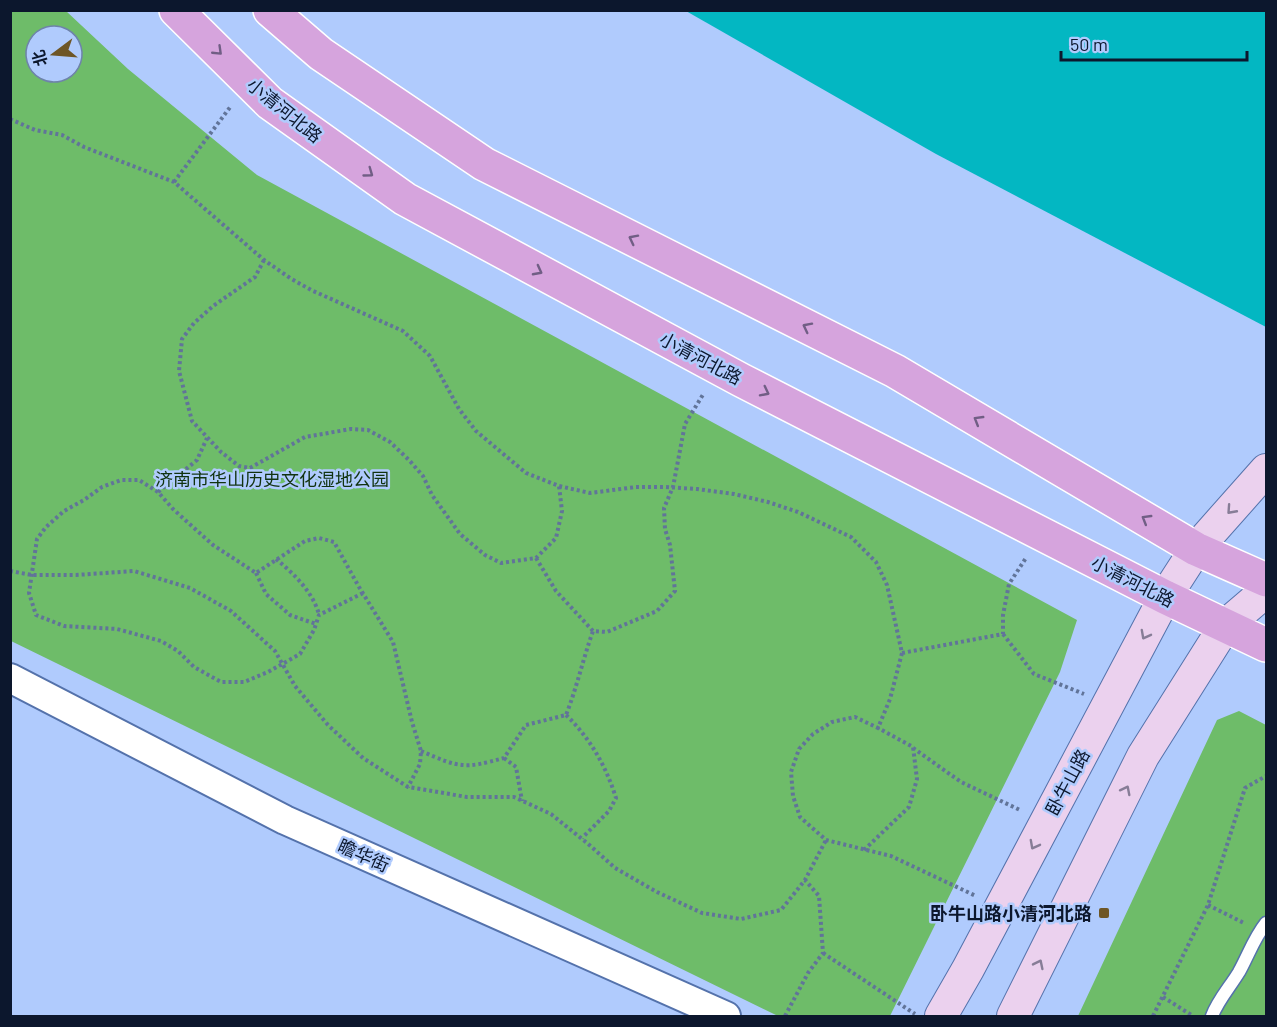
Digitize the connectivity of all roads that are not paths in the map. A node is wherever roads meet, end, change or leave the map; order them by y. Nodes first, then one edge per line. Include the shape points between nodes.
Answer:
1 (176, 10) edge
2 (270, 10) edge
3 (1266, 470) edge
4 (1196, 549) junction
5 (1266, 580) edge
6 (1266, 591) edge
7 (1165, 597) junction
8 (1225, 626) junction
9 (1266, 645) edge
10 (10, 678) edge
11 (1263, 927) edge
12 (726, 1017) edge
13 (941, 1017) edge
14 (1013, 1017) edge
15 (1212, 1017) edge

1 -> 7 main road, 小清河北路 via 270,103 405,199 719,368
4 -> 2 main road via 895,371 484,164 321,54
3 -> 4 main road, 卧牛山路
4 - 5 main road
4 - 7 main road, 卧牛山路
6 - 8 main road
7 - 8 main road, 小清河北路
7 -> 13 main road, 卧牛山路
8 - 9 main road, 小清河北路
14 -> 8 main road via 1143,756
10 - 12 street, 瞻华街 via 285,820
11 - 15 lane

